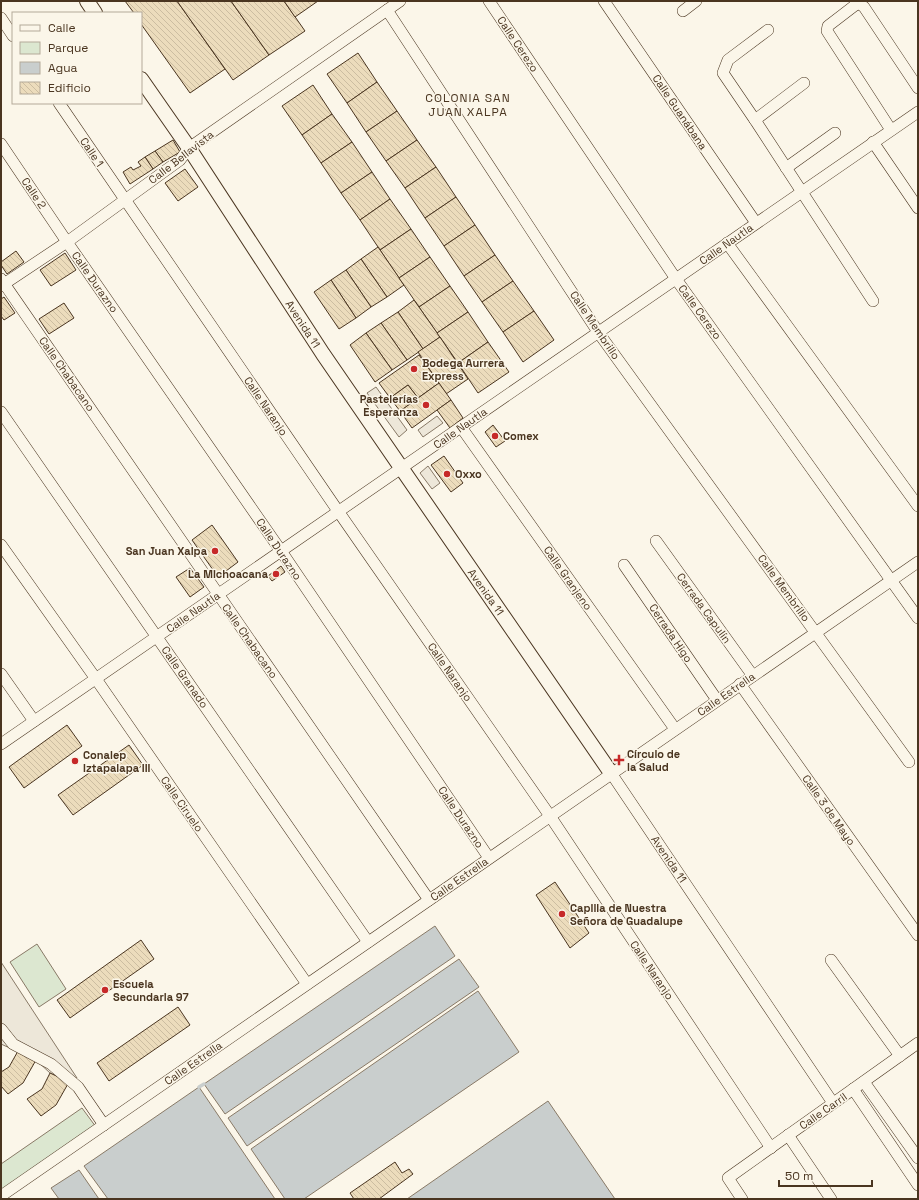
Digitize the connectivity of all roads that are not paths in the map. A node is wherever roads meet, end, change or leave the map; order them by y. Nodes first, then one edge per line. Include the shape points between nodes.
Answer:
1 (87, 1) edge
2 (400, 1) edge
3 (489, 1) edge
4 (604, 1) edge
5 (696, 1) edge
6 (387, 10) junction
7 (683, 11) dead end
8 (94, 12) edge
9 (1, 18) edge
10 (768, 30) dead end
11 (12, 34) edge
12 (142, 80) edge
13 (804, 83) dead end
14 (918, 88) edge
15 (59, 104) edge
16 (918, 112) edge
17 (754, 120) junction
18 (891, 130) junction
19 (835, 133) dead end
20 (873, 142) junction
21 (1, 144) edge
22 (189, 148) junction
23 (786, 168) junction
24 (801, 192) junction
25 (124, 200) junction
26 (918, 208) edge
27 (756, 224) junction
28 (67, 242) junction
29 (727, 243) junction
30 (676, 279) junction
31 (2, 283) edge
32 (873, 301) dead end
33 (598, 332) junction
34 (1, 412) edge
35 (461, 426) junction
36 (401, 468) junction
37 (918, 506) edge
38 (338, 512) junction
39 (656, 541) dead end
40 (1, 545) edge
41 (281, 551) junction
42 (918, 562) edge
43 (624, 565) dead end
44 (891, 580) junction
45 (218, 594) junction
46 (918, 618) edge
47 (816, 632) junction
48 (157, 636) junction
49 (1, 674) edge
50 (753, 676) junction
51 (96, 679) junction
52 (740, 684) junction
53 (717, 700) junction
54 (34, 721) junction
55 (676, 729) junction
56 (1, 744) edge
57 (909, 762) dead end
58 (611, 773) junction
59 (550, 816) junction
60 (489, 858) junction
61 (429, 900) junction
62 (918, 935) edge
63 (368, 942) junction
64 (831, 960) dead end
65 (307, 984) junction
66 (1, 1029) edge
67 (918, 1043) edge
68 (900, 1056) junction
69 (864, 1082) junction
70 (853, 1089) junction
71 (833, 1104) junction
72 (104, 1125) junction
73 (788, 1135) junction
74 (771, 1148) junction
75 (918, 1158) edge
76 (918, 1185) edge
77 (1, 1196) edge
78 (742, 1199) edge
79 (831, 1199) edge

1 - 8 street
2 - 6 street, Calle Bellavista
3 - 30 street, Calle Cerezo
4 - 27 street, Calle Guanábana
5 - 7 street
6 - 22 street, Calle Bellavista
6 - 33 street, Calle Membrillo
9 - 11 street
10 - 17 street via 728,60 723,73
12 - 22 street, Avenida 11
13 - 17 street
14 - 18 street via 864,6 858,3 828,26 827,31
15 - 25 street, Calle 1
16 - 18 street, Calle Nautla
17 - 23 street
18 - 20 street, Calle Nautla
19 - 23 street
20 - 24 street, Calle Nautla
20 - 26 street
21 - 28 street, Calle 2
22 - 25 street, Calle Bellavista via 180,160
22 - 36 street, Avenida 11 via 323,354
23 - 24 street
24 - 27 street, Calle Nautla
24 - 32 street
25 - 28 street, Calle Bellavista
25 - 38 street, Calle Naranjo
27 - 29 street, Calle Nautla
28 - 31 street, Calle Bellavista
28 - 41 street, Calle Durazno
29 - 30 street, Calle Nautla
29 - 37 street
30 - 33 street, Calle Nautla
30 - 44 street, Calle Cerezo
31 - 45 street, Calle Chabacano
33 - 35 street, Calle Nautla
33 - 47 street, Calle Membrillo
34 - 48 street, Calle Granado
35 - 36 street, Calle Nautla
35 - 55 street, Calle Granjeno
36 - 38 street, Calle Nautla
36 - 58 street, Avenida 11
38 - 41 street, Calle Nautla
38 - 59 street, Calle Naranjo
39 - 50 street, Cerrada Capulín
40 - 51 street, Calle Ciruelo
41 - 45 street, Calle Nautla
41 - 60 street, Calle Durazno
42 - 44 street, Calle Estrella
43 - 53 street, Cerrada Higo
44 - 46 street, Calle Cerezo
44 - 47 street, Calle Estrella
45 - 48 street, Calle Nautla
45 - 61 street, Calle Chabacano
47 - 50 street, Calle Estrella
47 - 57 street, Calle Membrillo
48 - 51 street, Calle Nautla
48 - 63 street, Calle Granado
49 - 54 street
50 - 52 street, Calle Estrella
51 - 54 street, Calle Nautla
51 - 65 street, Calle Ciruelo
52 - 53 street, Calle Estrella
52 - 62 street, Calle 3 de Mayo
53 - 55 street, Calle Estrella
54 - 56 street, Calle Nautla
55 - 58 street, Calle Estrella
58 - 59 street, Calle Estrella
58 - 71 street, Avenida 11
59 - 60 street, Calle Estrella
59 - 74 street, Calle Naranjo
60 - 61 street, Calle Estrella
61 - 63 street, Calle Estrella
63 - 65 street, Calle Estrella
64 - 68 street
65 - 72 street, Calle Estrella
66 - 72 street via 13,1044 51,1064 78,1087
67 - 68 street, Calle Carril
68 - 69 street, Calle Carril
69 - 70 street, Calle Carril
69 - 75 street
70 - 71 street, Calle Carril
70 - 76 street
71 - 73 street, Calle Carril
72 - 77 street, Calle Estrella
73 - 74 street, Calle Carril
73 - 79 street
74 - 78 street, Calle Carril via 728,1178

